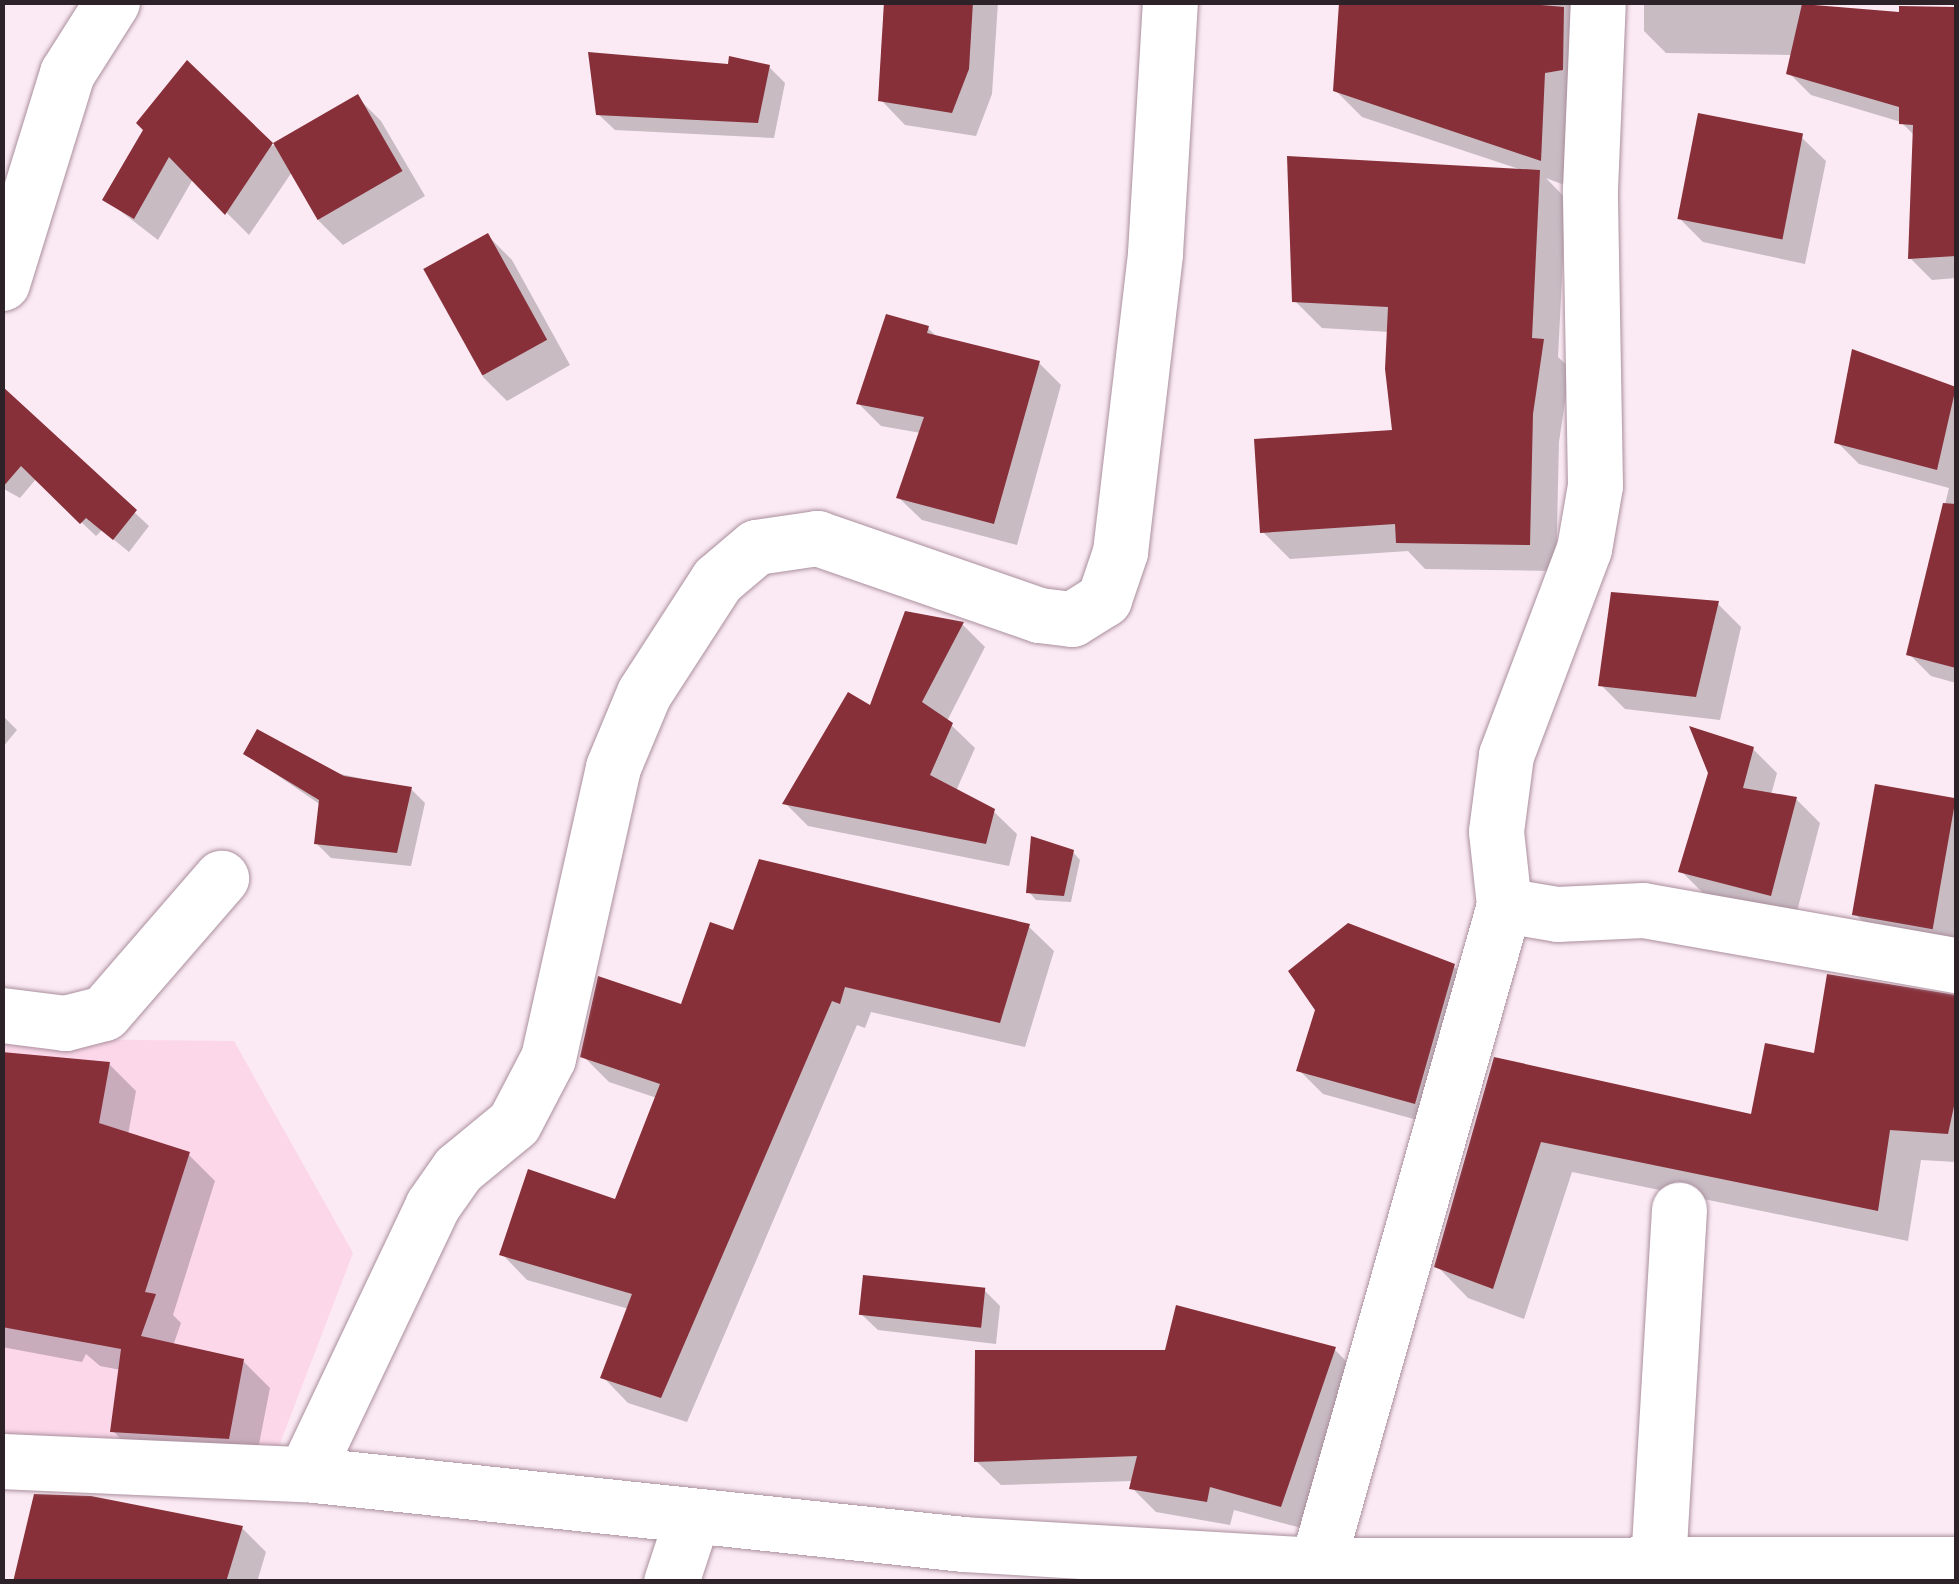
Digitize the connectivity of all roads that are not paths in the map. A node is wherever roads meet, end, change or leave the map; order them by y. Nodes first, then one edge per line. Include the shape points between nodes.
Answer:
1 (112, 2) edge
2 (1170, 2) edge
3 (1598, 2) edge
4 (2, 283) edge
5 (221, 878) dead end
6 (1504, 904) junction
7 (1956, 965) edge
8 (2, 1015) edge
9 (1679, 1210) dead end
10 (4, 1464) edge
11 (305, 1474) junction
12 (692, 1518) junction
13 (1658, 1563) junction
14 (1956, 1564) edge
15 (1316, 1565) junction
16 (672, 1582) edge

1 - 4 street via 67,74
2 - 11 street via 1155,253 1120,552 1104,599 1072,619 1039,615 817,538 756,547 717,580 644,693 613,767 548,1058 514,1122 458,1169 432,1206
3 - 6 street via 1590,188 1595,485 1584,549 1506,755 1496,831
5 - 8 street via 104,1014 65,1023
6 - 7 street via 1556,914 1643,910
6 - 15 street
9 - 13 street
10 - 11 street
11 - 12 street
12 - 15 street via 963,1544
12 - 16 street
13 - 14 street
13 - 15 street

